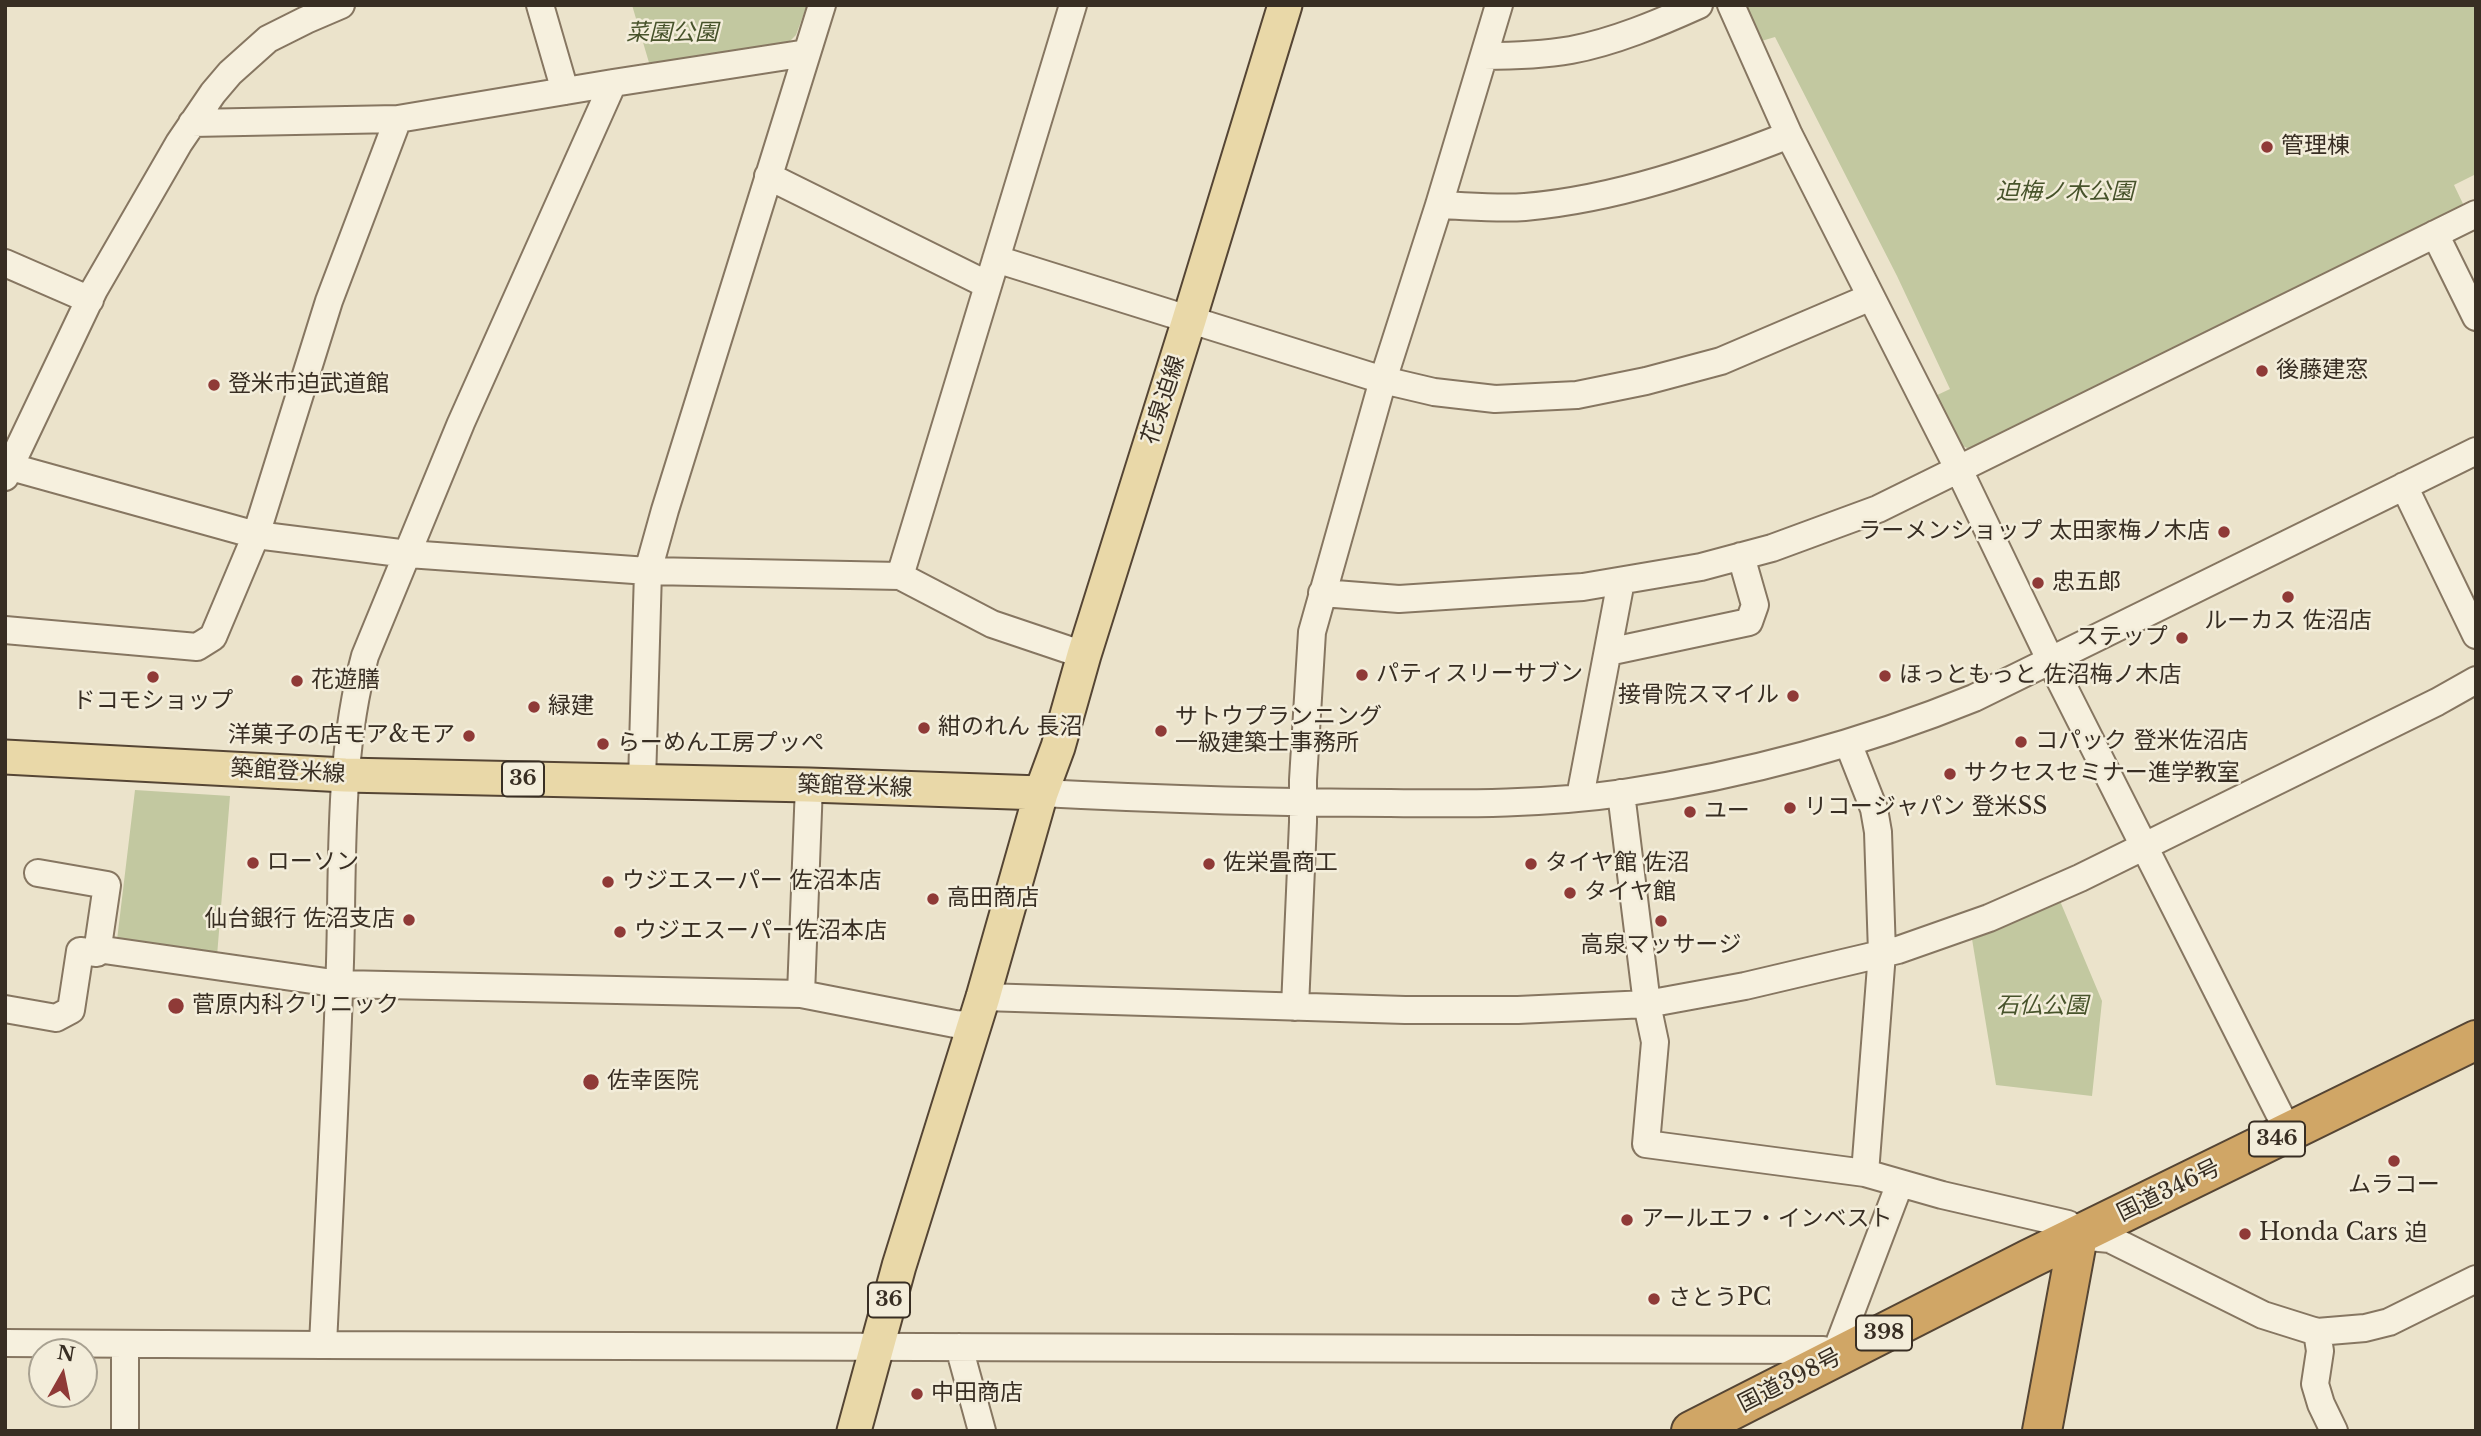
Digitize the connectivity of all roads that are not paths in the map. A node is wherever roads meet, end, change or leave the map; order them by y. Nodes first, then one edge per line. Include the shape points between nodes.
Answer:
1 (341, 5) edge
2 (540, 5) edge
3 (822, 5) edge
4 (1073, 5) edge
5 (1284, 5) edge
6 (1499, 5) edge
7 (1699, 5) edge
8 (1731, 5) edge
9 (807, 53) junction
10 (1484, 56) junction
11 (613, 83) junction
12 (565, 91) junction
13 (398, 119) junction
14 (192, 123) junction
15 (1789, 135) junction
16 (768, 176) junction
17 (1439, 205) junction
18 (2476, 214) edge
19 (2435, 234) junction
20 (996, 259) junction
21 (5, 263) edge
22 (988, 285) junction
23 (1871, 297) junction
24 (90, 300) junction
25 (2476, 317) edge
26 (1189, 320) junction
27 (1383, 380) junction
28 (2476, 452) edge
29 (1959, 470) junction
30 (8, 472) edge
31 (2404, 486) junction
32 (256, 535) junction
33 (408, 554) junction
34 (1741, 556) junction
35 (649, 571) junction
36 (900, 576) junction
37 (1621, 581) junction
38 (1322, 593) junction
39 (5, 630) edge
40 (2476, 635) edge
41 (1608, 652) junction
42 (1084, 654) junction
43 (2051, 660) junction
44 (2476, 680) edge
45 (1849, 743) junction
46 (5, 757) edge
47 (345, 775) junction
48 (642, 782) junction
49 (810, 785) junction
50 (1041, 793) junction
51 (1621, 793) junction
52 (1580, 797) junction
53 (1303, 803) junction
54 (2144, 846) junction
55 (38, 873) dead end
56 (102, 949) junction
57 (1882, 953) junction
58 (340, 984) junction
59 (801, 994) junction
60 (1647, 1004) junction
61 (1295, 1007) junction
62 (5, 1009) edge
63 (978, 1011) junction
64 (2476, 1040) edge
65 (2289, 1133) junction
66 (1864, 1173) junction
67 (1900, 1183) junction
68 (2077, 1236) junction
69 (2476, 1279) edge
70 (2317, 1332) junction
71 (5, 1343) edge
72 (125, 1344) junction
73 (323, 1345) junction
74 (959, 1347) junction
75 (875, 1348) junction
76 (1838, 1356) junction
77 (125, 1431) edge
78 (854, 1431) edge
79 (982, 1431) edge
80 (1690, 1431) edge
81 (2042, 1431) edge
82 (2334, 1431) edge

1 - 14 street via 268,39 230,73
2 - 12 street
3 - 9 street
4 - 20 street
5 - 26 main road, 花泉迫線
6 - 10 street
7 - 10 street via 1573,50
8 - 15 street
9 - 11 street
9 - 16 street
10 - 17 street
11 - 12 street
11 - 33 street via 461,423
12 - 13 street
13 - 14 street
13 - 32 street via 329,301
14 - 24 street
15 - 17 street via 1630,189 1525,207
15 - 23 street
16 - 22 street
16 - 35 street
17 - 27 street
18 - 19 street
19 - 25 street
19 - 29 street
20 - 22 street
20 - 26 street
21 - 24 street
22 - 36 street
23 - 27 street via 1721,361 1577,395 1496,399
23 - 29 street
24 - 30 street
26 - 27 street
26 - 42 main road, 花泉迫線
27 - 38 street
28 - 31 street
29 - 34 street via 1878,509
29 - 43 street
30 - 32 street
31 - 40 street
31 - 43 street
32 - 33 street
32 - 39 street via 213,637 197,647
33 - 35 street
33 - 47 street via 365,656 351,718
34 - 37 street
34 - 41 street via 1755,605 1749,622
35 - 36 street
35 - 48 street
36 - 42 street via 992,624
37 - 38 street via 1399,598
37 - 41 street
38 - 53 street via 1308,666
41 - 52 street
42 - 50 main road, 花泉迫線
43 - 45 street via 1974,698
43 - 54 street
44 - 54 street
45 - 51 street via 1759,767
45 - 57 street via 1878,832
46 - 47 main road, 築館登米線 / 36
47 - 48 main road, 築館登米線 / 36
47 - 58 street
48 - 49 main road, 築館登米線 / 36
49 - 50 main road, 築館登米線 / 36
49 - 59 street
50 - 53 street
50 - 63 main road, 36
51 - 52 street
51 - 60 street
52 - 53 street via 1496,803
53 - 61 street
54 - 57 street via 1989,918
54 - 65 street
55 - 56 street via 107,885
56 - 58 street
56 - 62 street via 97,953 80,951 71,1010 56,1018
57 - 60 street
57 - 66 street
58 - 59 street
58 - 73 street
59 - 63 street via 954,1024
60 - 61 street via 1518,1010
60 - 66 street via 1655,1042 1646,1144
61 - 63 street
63 - 75 main road, 36
64 - 65 highway, 国道346号 / 346
65 - 68 highway, 国道346号 / 346
66 - 67 street
67 - 68 street via 2068,1224
67 - 76 street
68 - 70 street via 2110,1239 2263,1315
68 - 76 highway, 国道398号 / 398
68 - 81 highway
69 - 70 street via 2389,1322
70 - 82 street via 2320,1351 2315,1384
71 - 72 street
72 - 73 street
72 - 77 street
73 - 75 street
74 - 75 street
74 - 76 street via 1823,1350
74 - 79 street
75 - 78 main road, 36
76 - 80 highway, 国道398号 / 398

